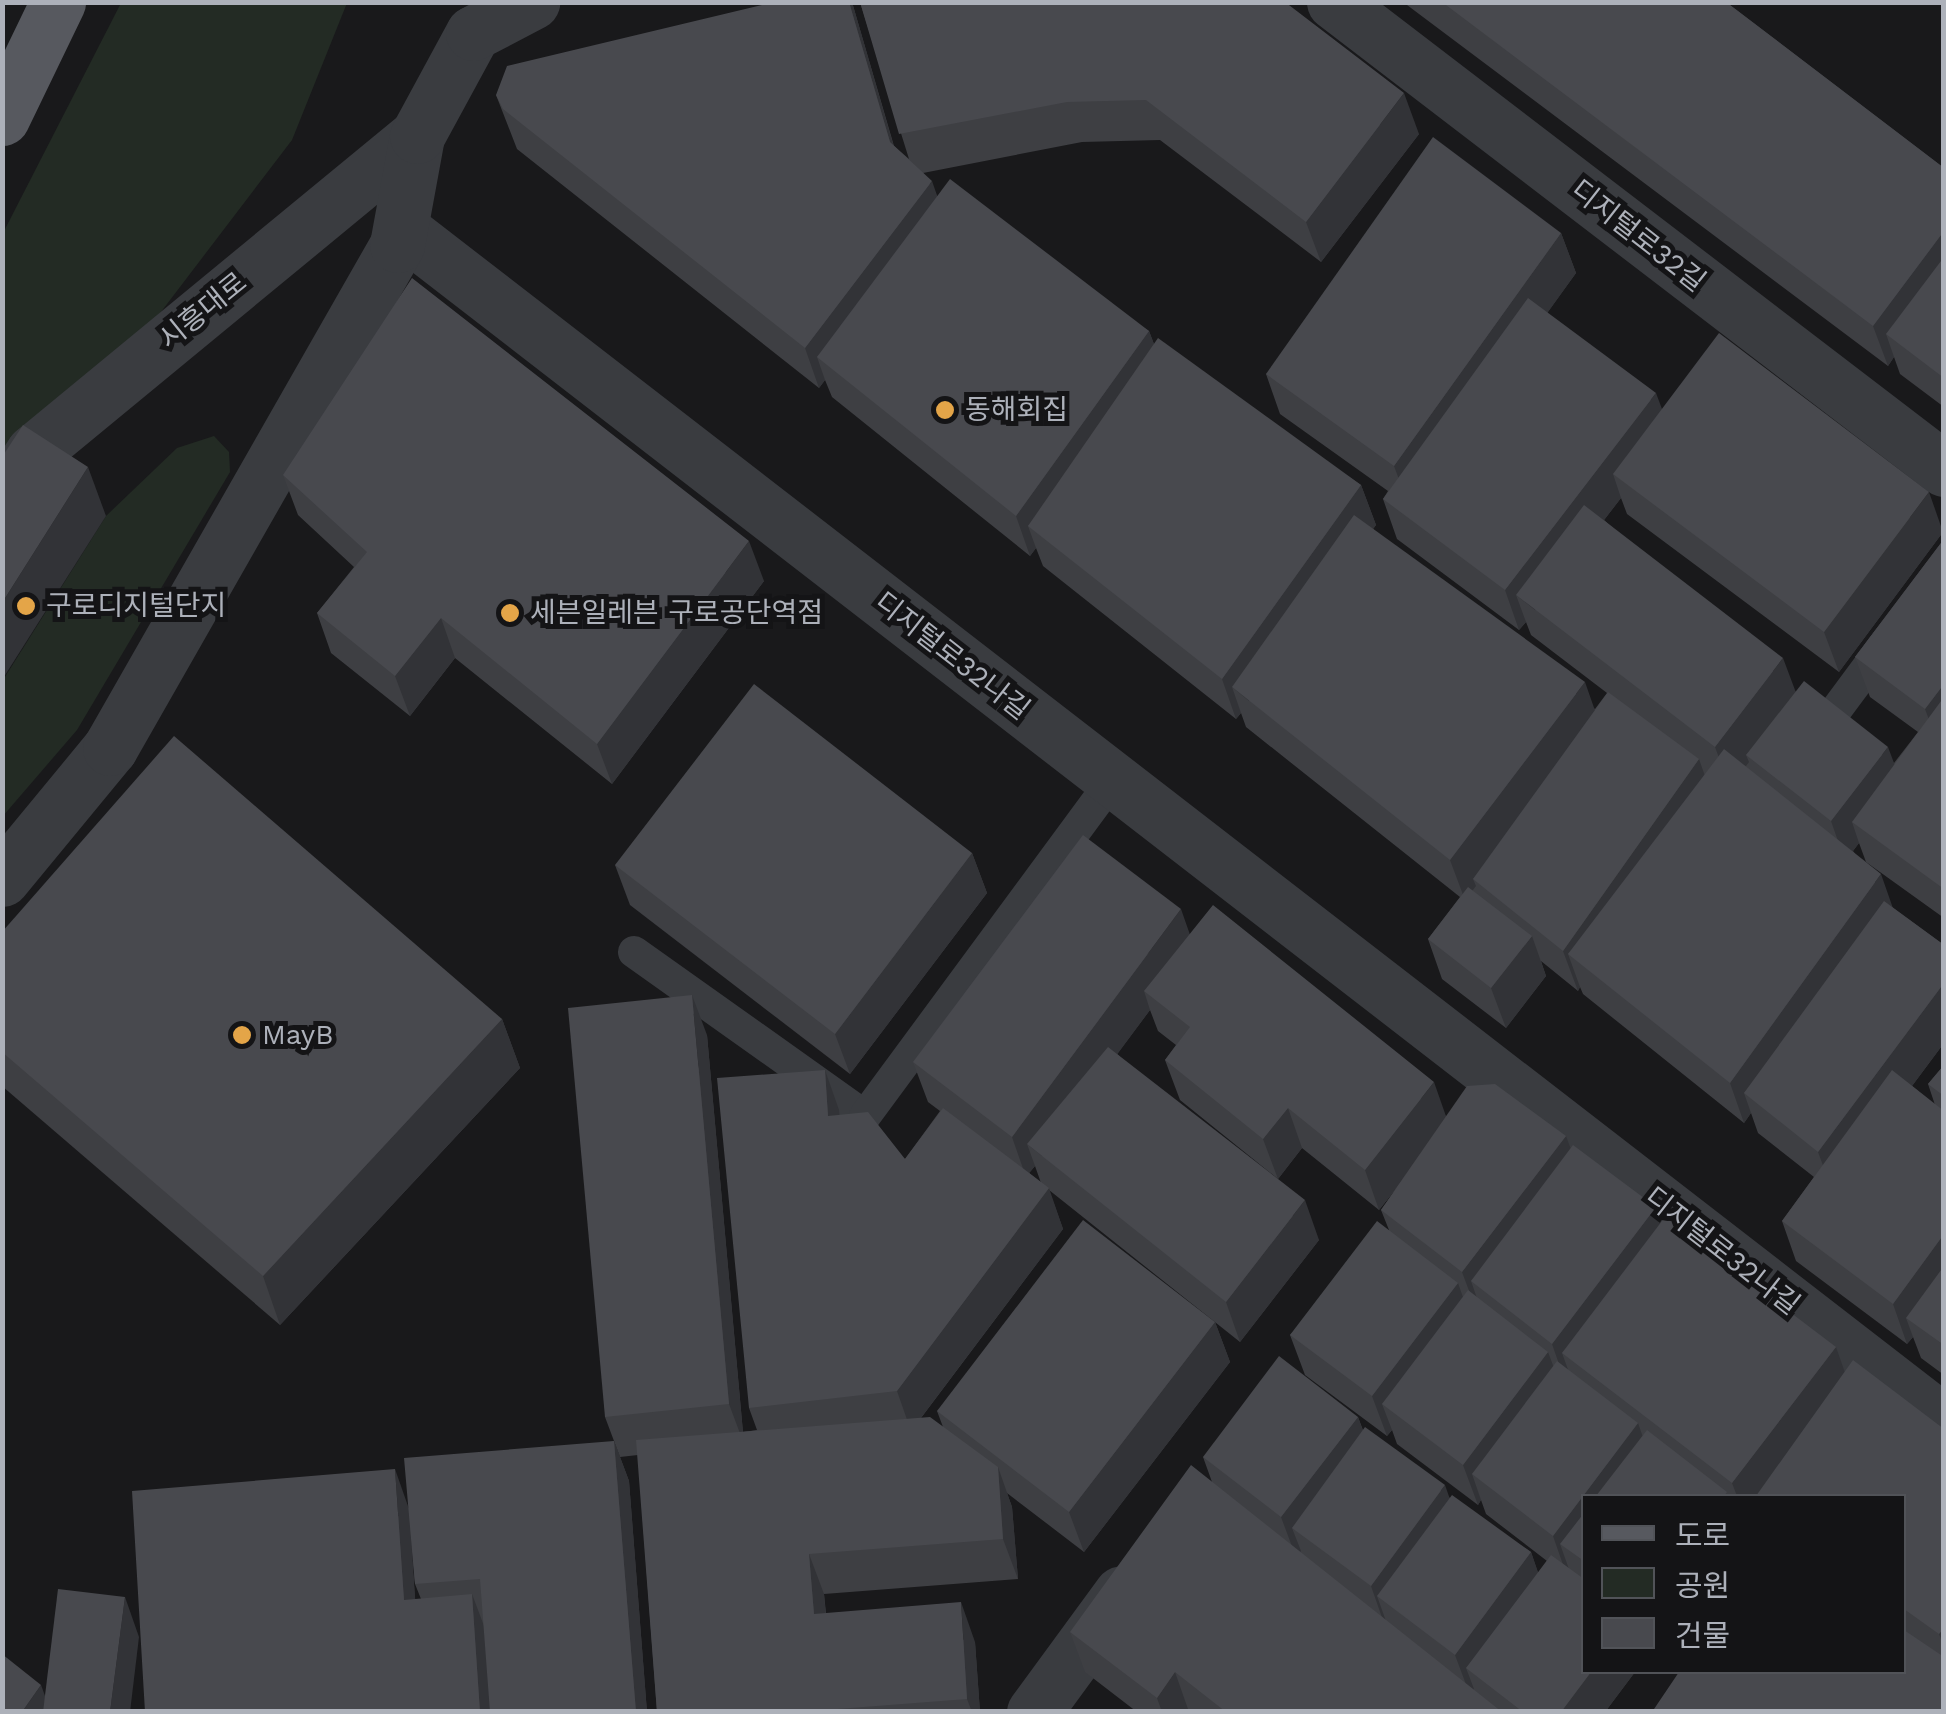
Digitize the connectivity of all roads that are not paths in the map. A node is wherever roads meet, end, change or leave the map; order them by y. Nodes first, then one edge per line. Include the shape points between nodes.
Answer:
1 (58, 2) edge
2 (532, 2) edge
3 (1334, 2) edge
4 (2, 118) edge
5 (417, 136) junction
6 (400, 238) junction
7 (1944, 468) edge
8 (2, 499) edge
9 (1911, 608) edge
10 (1836, 710) edge
11 (1108, 786) junction
12 (2, 879) edge
13 (634, 952) dead end
14 (1486, 1099) junction
15 (1944, 1422) edge
16 (1944, 1443) edge
17 (1152, 1552) edge
18 (1034, 1712) edge

1 - 4 main road
2 - 5 street via 473,33
3 - 7 street, 디지털로32길
5 - 6 street
5 - 8 street, 시흥대로 via 33,452
6 - 11 street, 디지털로32나길
6 - 12 street via 110,748
9 - 10 lane
11 - 13 lane via 865,1116
11 - 14 street, 디지털로32나길
14 - 15 street, 디지털로32나길
14 - 16 lane, 디지털로32나길
17 - 18 street

